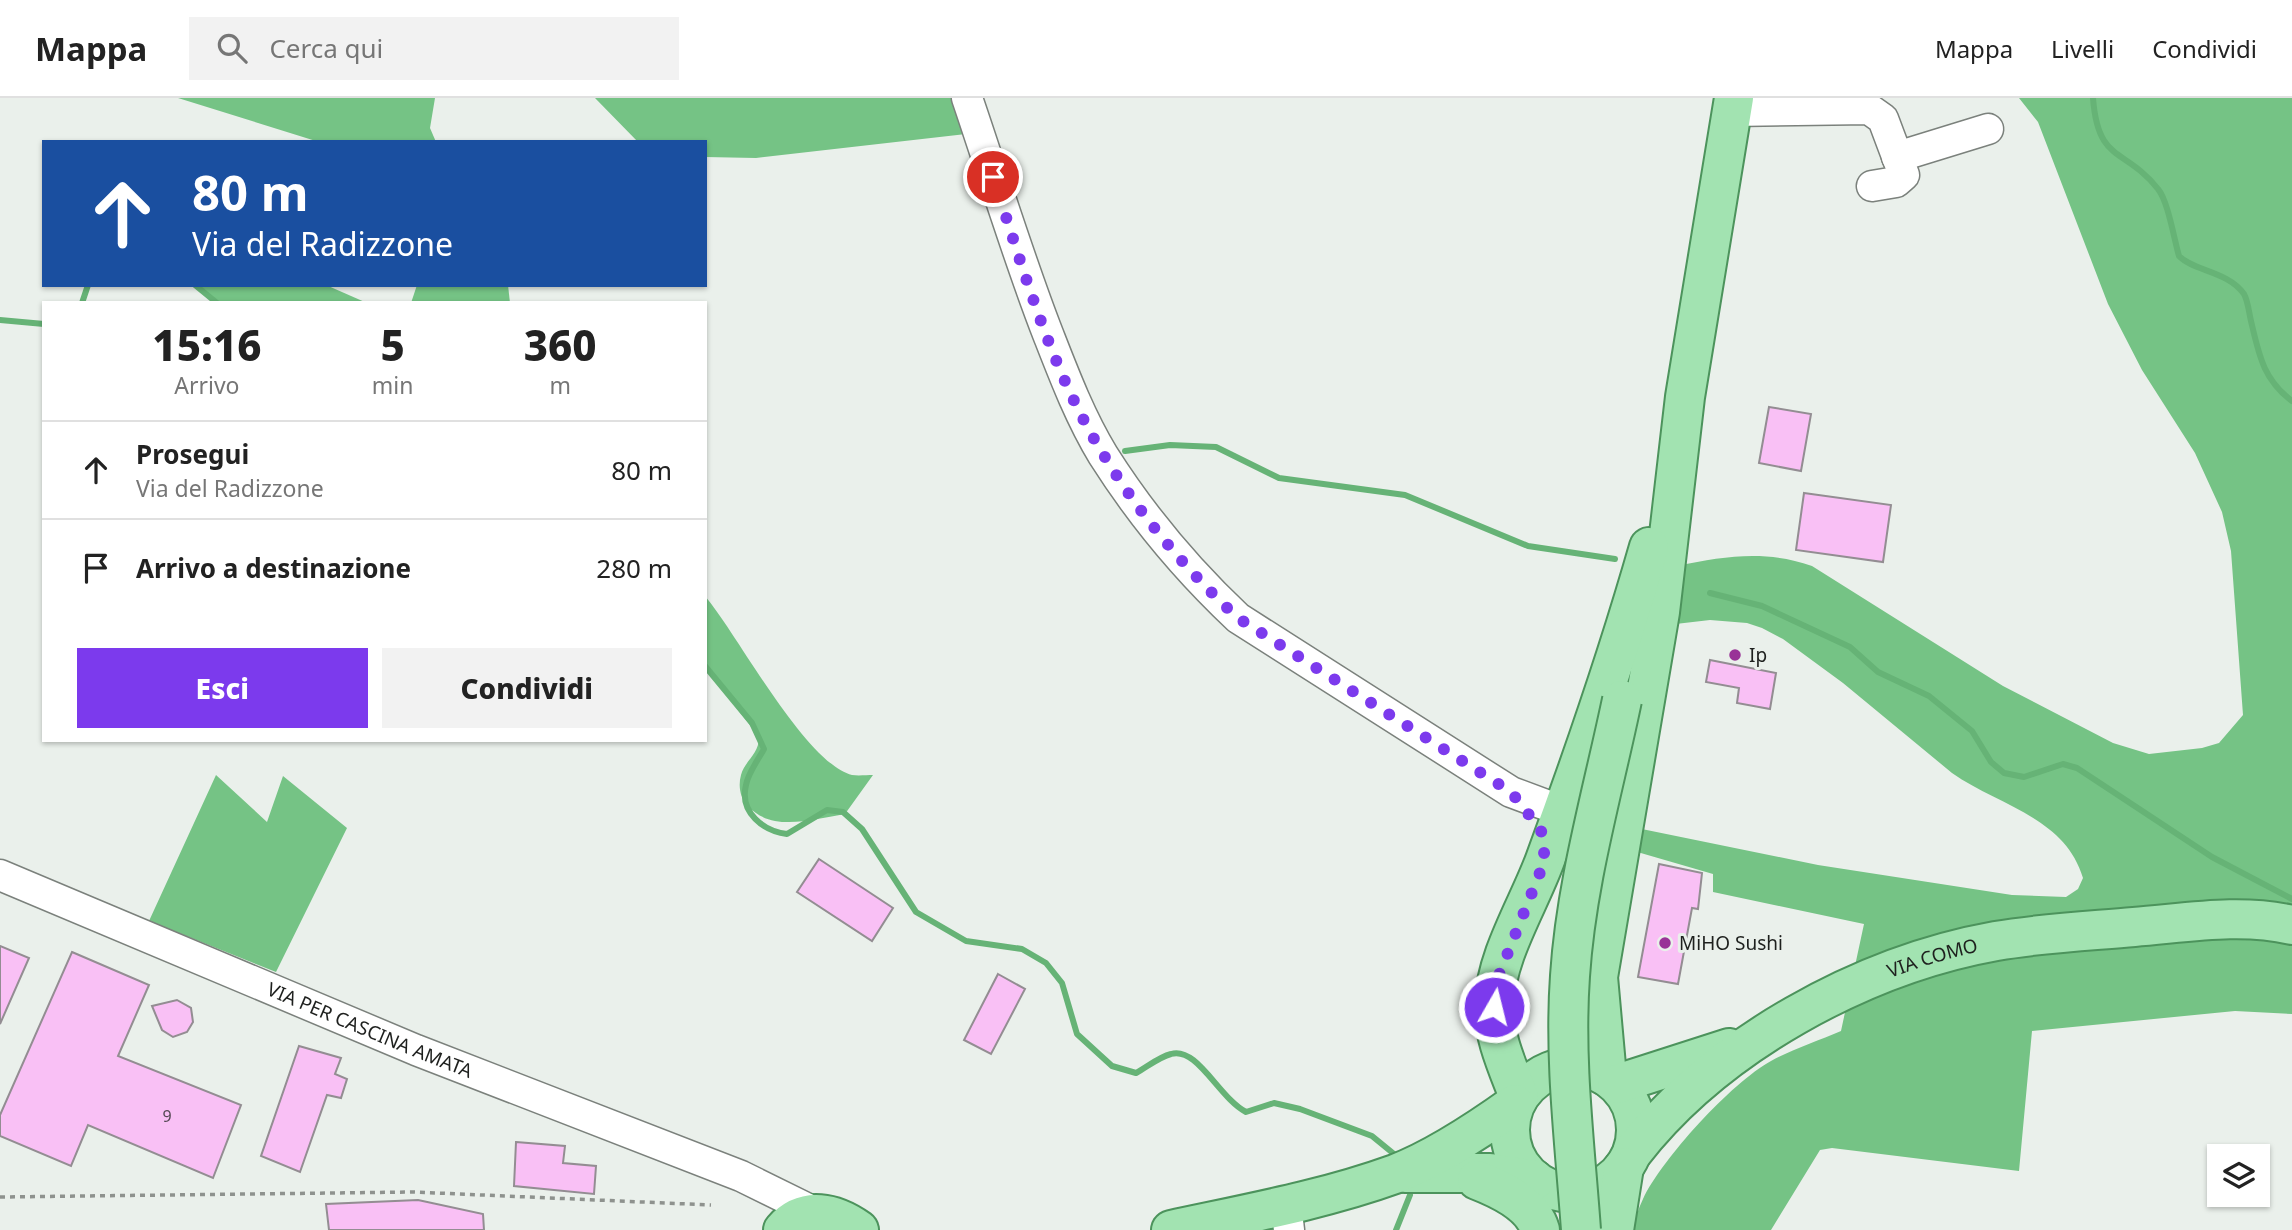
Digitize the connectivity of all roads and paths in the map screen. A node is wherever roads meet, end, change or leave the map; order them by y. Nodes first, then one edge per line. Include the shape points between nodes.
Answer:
1 (967, 98) edge
2 (1733, 104) edge
3 (1988, 129) dead end
4 (1897, 156) junction
5 (1872, 186) dead end
6 (1679, 440) junction
7 (1511, 792) junction
8 (1562, 811) junction
9 (1545, 860) junction
10 (0, 875) edge
11 (2292, 925) edge
12 (1602, 1024) junction
13 (1496, 1025) junction
14 (1754, 1040) junction
15 (1702, 1058) junction
16 (1556, 1069) junction
17 (1612, 1080) junction
18 (1517, 1101) junction
19 (1628, 1160) junction
20 (1455, 1172) junction
21 (1396, 1174) junction
22 (741, 1176) junction
23 (1539, 1182) junction
24 (0, 1198) edge
25 (711, 1205) dead end
26 (816, 1213) junction
27 (1288, 1217) edge
28 (775, 1230) edge
29 (783, 1230) edge
30 (859, 1230) edge
31 (1171, 1230) edge
32 (1540, 1230) edge
33 (1555, 1230) edge
34 (1581, 1230) edge
35 (1614, 1230) edge

1 - 7 street via 1028,281 1071,392 1102,453 1143,514 1203,586 1238,618
2 - 4 street via 1869,109 1882,119
2 - 6 main road
3 - 4 street
4 - 5 street via 1904,175 1896,182
6 - 8 main road via 1623,638
6 - 12 main road via 1660,612 1598,977
6 - 34 main road, bridge via 1583,880 1570,975
7 - 8 street
7 - 9 street via 1541,830
8 - 9 main road
9 - 13 main road via 1497,980
10 - 22 street, VIA PER CASCINA AMATA via 416,1050
11 - 14 main road, VIA COMO via 2235,919 1995,941 1888,973 1812,1005
12 - 15 main road via 1614,1040 1636,1054 1660,1059
12 - 17 main road
13 - 16 main road via 1512,1043
13 - 18 main road
14 - 15 main road
14 - 19 main road, VIA COMO via 1681,1098
15 - 17 main road
16 - 17 main road via 1583,1068
16 - 18 main road via 1537,1078
17 - 19 main road via 1627,1097 1636,1120
18 - 21 main road via 1480,1129
18 - 23 main road via 1510,1130 1513,1149
19 - 23 main road via 1615,1177 1583,1192 1562,1192
19 - 35 main road
20 - 21 main road
20 - 23 main road
20 - 32 main road via 1498,1188 1536,1217
21 - 27 main road
22 - 26 street, VIA PER CASCINA AMATA
22 - 28 street, VIA PER CASCINA AMATA via 766,1203
23 - 33 main road
24 - 25 path via 414,1192
26 - 29 main road
26 - 30 main road via 844,1219
27 - 31 main road

